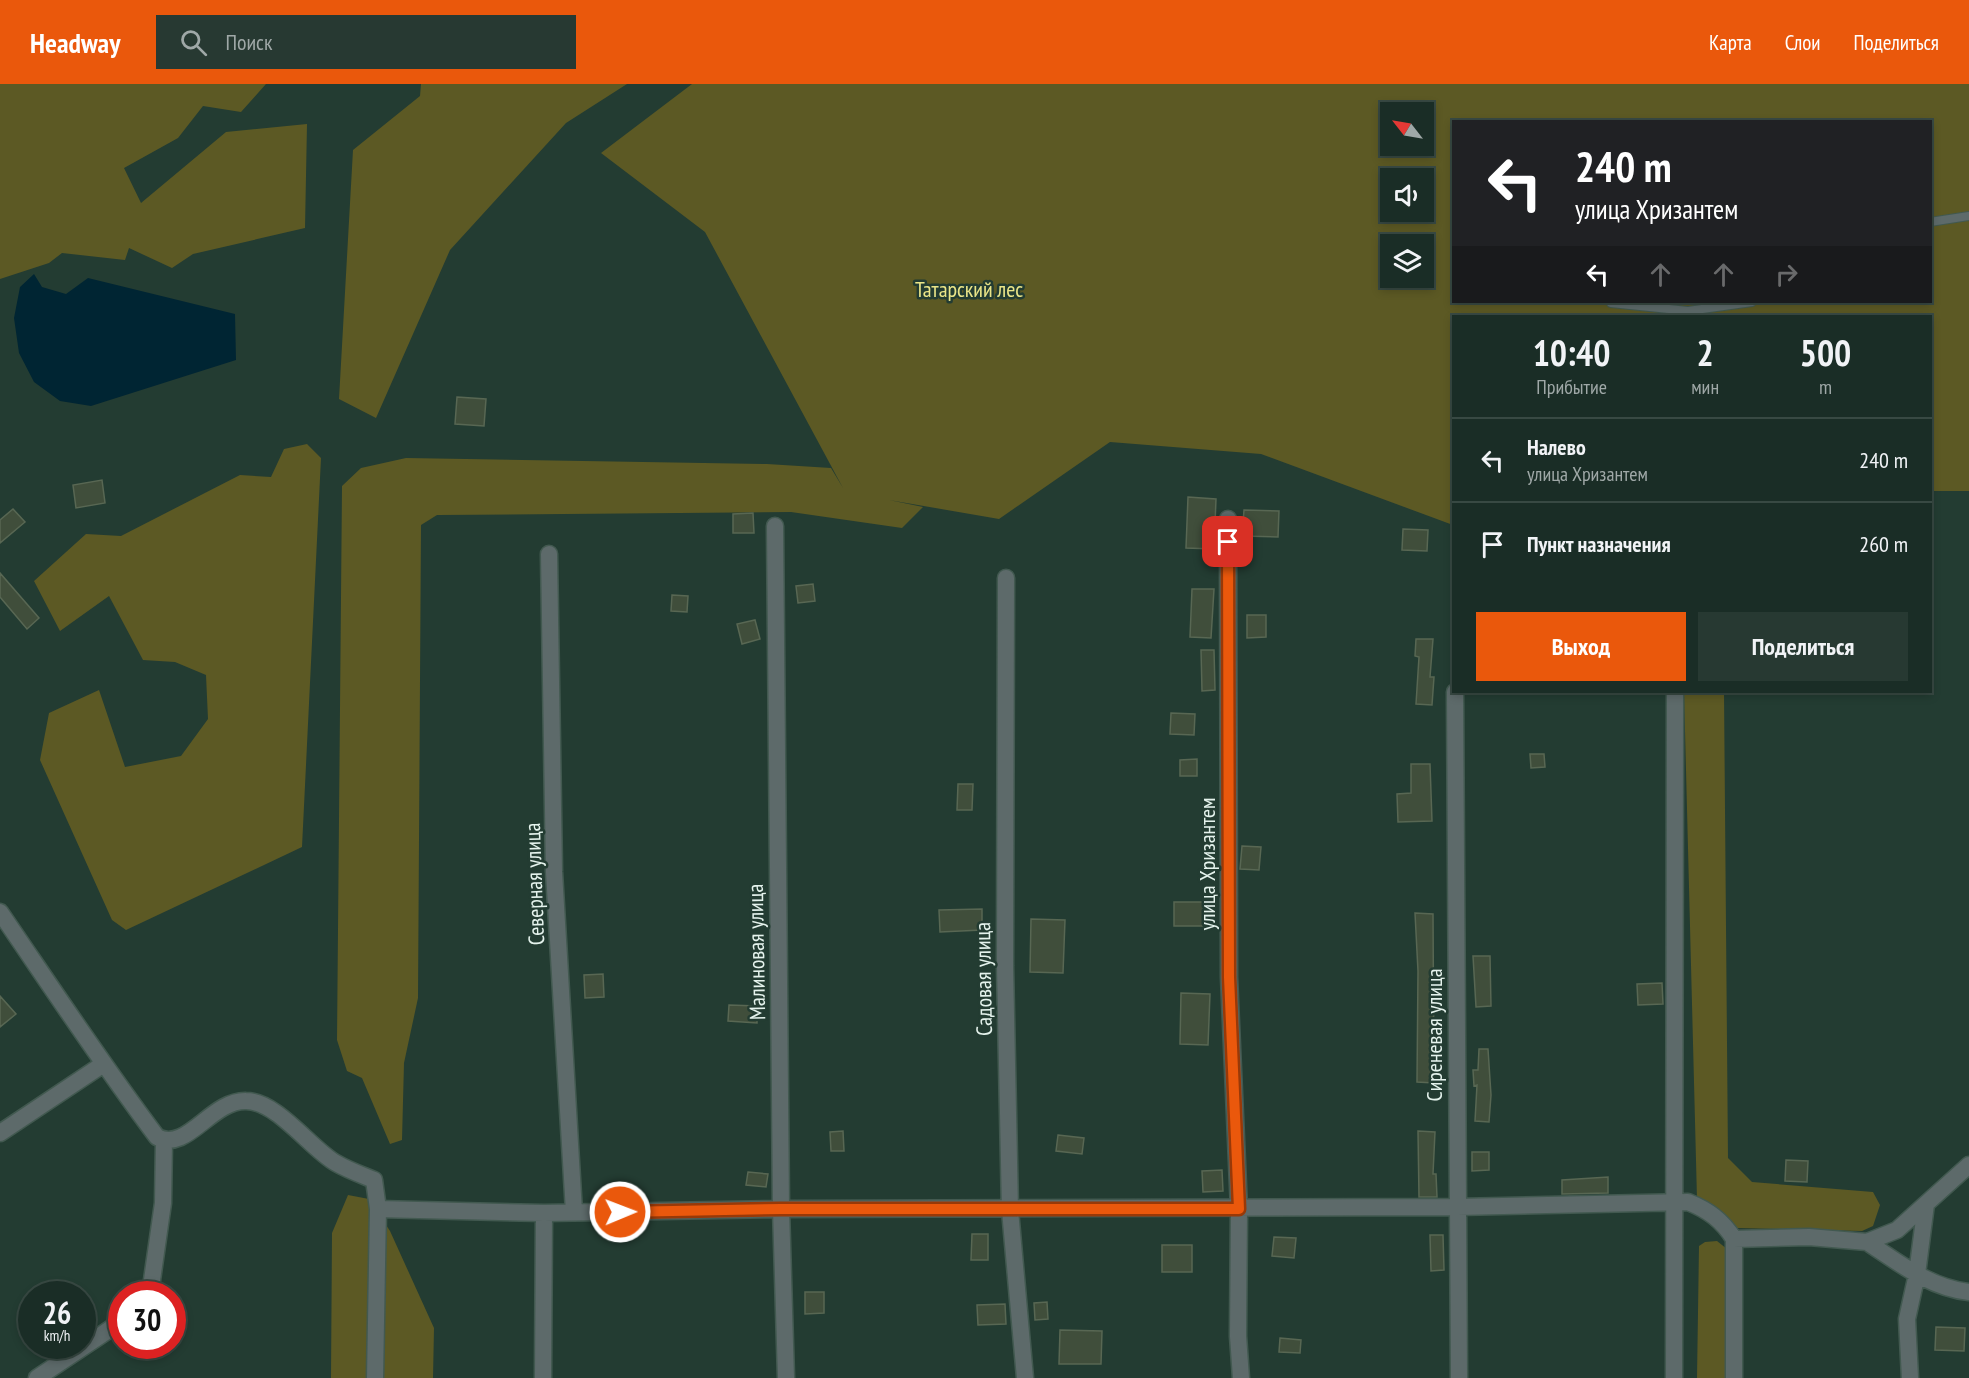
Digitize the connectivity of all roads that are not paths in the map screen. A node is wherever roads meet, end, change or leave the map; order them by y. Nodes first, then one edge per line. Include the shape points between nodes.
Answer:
1 (1969, 216) edge
2 (1932, 222) edge
3 (1611, 303) dead end
4 (1745, 303) edge
5 (1228, 519) dead end
6 (775, 526) dead end
7 (549, 554) dead end
8 (1006, 579) dead end
9 (1455, 693) edge
10 (1675, 693) edge
11 (0, 912) edge
12 (102, 1065) junction
13 (0, 1133) edge
14 (164, 1141) junction
15 (1969, 1165) edge
16 (1969, 1180) edge
17 (1945, 1186) junction
18 (1672, 1202) junction
19 (1926, 1204) junction
20 (1457, 1207) junction
21 (378, 1209) junction
22 (781, 1209) junction
23 (1239, 1209) junction
24 (1010, 1210) junction
25 (574, 1212) junction
26 (544, 1213) junction
27 (1734, 1239) junction
28 (1867, 1242) junction
29 (1917, 1274) junction
30 (152, 1281) edge
31 (1969, 1292) edge
32 (108, 1330) edge
33 (37, 1378) edge
34 (375, 1378) edge
35 (543, 1378) edge
36 (786, 1378) edge
37 (1025, 1378) edge
38 (1241, 1378) edge
39 (1459, 1378) edge
40 (1674, 1378) edge
41 (1734, 1378) edge
42 (1910, 1378) edge

1 - 2 lane
3 - 4 lane via 1688,311
5 - 23 street, улица Хризантем via 1229,977
6 - 22 street, Малиновая улица
7 - 25 street, Северная улица via 554,872
8 - 24 street, Садовая улица via 1005,966
9 - 20 street, Сиреневая улица
10 - 18 street
11 - 12 street
12 - 13 street
12 - 14 street
14 - 21 street via 179,1140 230,1103 258,1103 294,1126 335,1163 374,1180
14 - 30 street via 162,1203
15 - 17 street
16 - 17 street
17 - 19 street
18 - 20 street
18 - 27 street via 1688,1202 1704,1209 1724,1224
18 - 40 street
19 - 28 street via 1897,1230
19 - 29 street
20 - 23 street
20 - 39 street, Сиреневая улица
21 - 26 street
21 - 34 street
22 - 24 street
22 - 25 street
22 - 36 street, Малиновая улица
23 - 24 street
23 - 38 street, улица Хризантем
24 - 37 street, Садовая улица
25 - 26 street
26 - 35 street
27 - 28 street via 1809,1237
27 - 41 street
28 - 29 street
29 - 31 street via 1948,1290
29 - 42 street via 1907,1319
32 - 33 street

